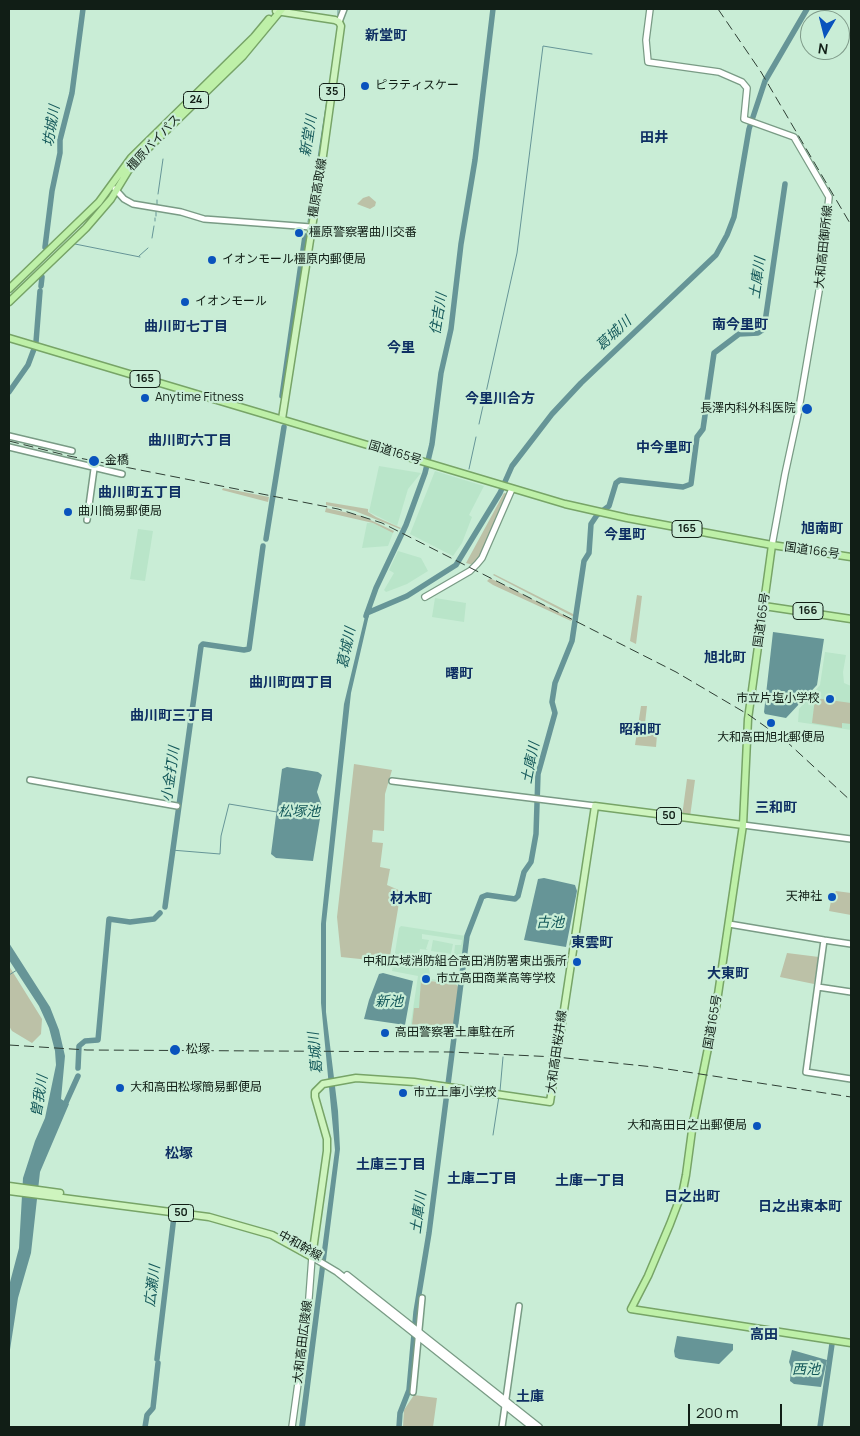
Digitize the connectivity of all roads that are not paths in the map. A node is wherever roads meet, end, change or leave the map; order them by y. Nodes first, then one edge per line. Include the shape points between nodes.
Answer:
1 (344, 9) edge
2 (650, 9) edge
3 (279, 10) edge
4 (340, 22) junction
5 (114, 188) junction
6 (311, 227) junction
7 (10, 288) edge
8 (18, 293) junction
9 (9, 302) edge
10 (9, 338) edge
11 (282, 419) junction
12 (9, 436) edge
13 (9, 447) edge
14 (72, 451) dead end
15 (94, 469) junction
16 (122, 474) dead end
17 (510, 488) junction
18 (86, 520) dead end
19 (772, 545) junction
20 (851, 557) edge
21 (425, 597) dead end
22 (764, 606) junction
23 (851, 620) edge
24 (30, 780) dead end
25 (392, 780) dead end
26 (177, 806) dead end
27 (595, 806) junction
28 (743, 825) junction
29 (851, 839) edge
30 (729, 924) junction
31 (824, 940) junction
32 (851, 944) edge
33 (818, 987) junction
34 (851, 992) edge
35 (851, 1079) edge
36 (9, 1188) edge
37 (316, 1256) junction
38 (422, 1298) dead end
39 (519, 1306) dead end
40 (415, 1332) junction
41 (851, 1343) edge
42 (412, 1392) dead end
43 (505, 1404) junction
44 (292, 1427) edge
45 (502, 1427) edge
46 (532, 1427) edge
47 (539, 1427) edge

1 - 4 street
2 - 19 main road, 大和高田御所線 via 646,40 648,62 719,72 742,82 747,88 744,119 794,138 823,184 829,204 801,401
3 - 4 main road
3 - 5 highway, 橿原バイパス / 24 via 131,158
4 - 6 main road, 橿原高取線 / 35
5 - 6 street via 124,200 133,204 204,219
5 - 7 highway, 橿原バイパス / 24
5 - 8 highway, 橿原バイパス / 24 via 86,228
6 - 11 main road, 橿原高取線 / 35
7 - 8 highway
8 - 9 highway, 橿原バイパス / 24
10 - 11 highway, 国道165号 / 165
11 - 17 highway, 国道165号 / 165
12 - 14 street
13 - 15 street
15 - 16 street
15 - 18 street
17 - 19 highway, 国道165号 / 165 via 600,513
17 - 21 main road via 482,558 470,571
19 - 20 highway, 国道166号
19 - 22 highway, 国道165号
22 - 23 highway, 166
22 - 28 highway, 国道165号 via 748,719
24 - 26 street
25 - 27 street
27 - 28 main road, 50
27 - 37 main road, 大和高田桜井線 via 550,1102 364,1078 319,1087 315,1097 327,1139 327,1151
28 - 29 street
28 - 30 highway, 国道165号
30 - 31 street
30 - 41 highway, 国道165号 via 683,1190 631,1309
31 - 32 street
31 - 33 street
33 - 34 street
33 - 35 street via 806,1072
36 - 37 main road, 中和幹線 / 50 via 228,1217 273,1231
37 - 40 main road, 中和幹線
37 - 44 main road, 大和高田広陵線
38 - 40 street
39 - 43 street
40 - 42 street
40 - 43 main road, 中和幹線
43 - 45 street
43 - 46 main road, 中和幹線
43 - 47 main road, 中和幹線

